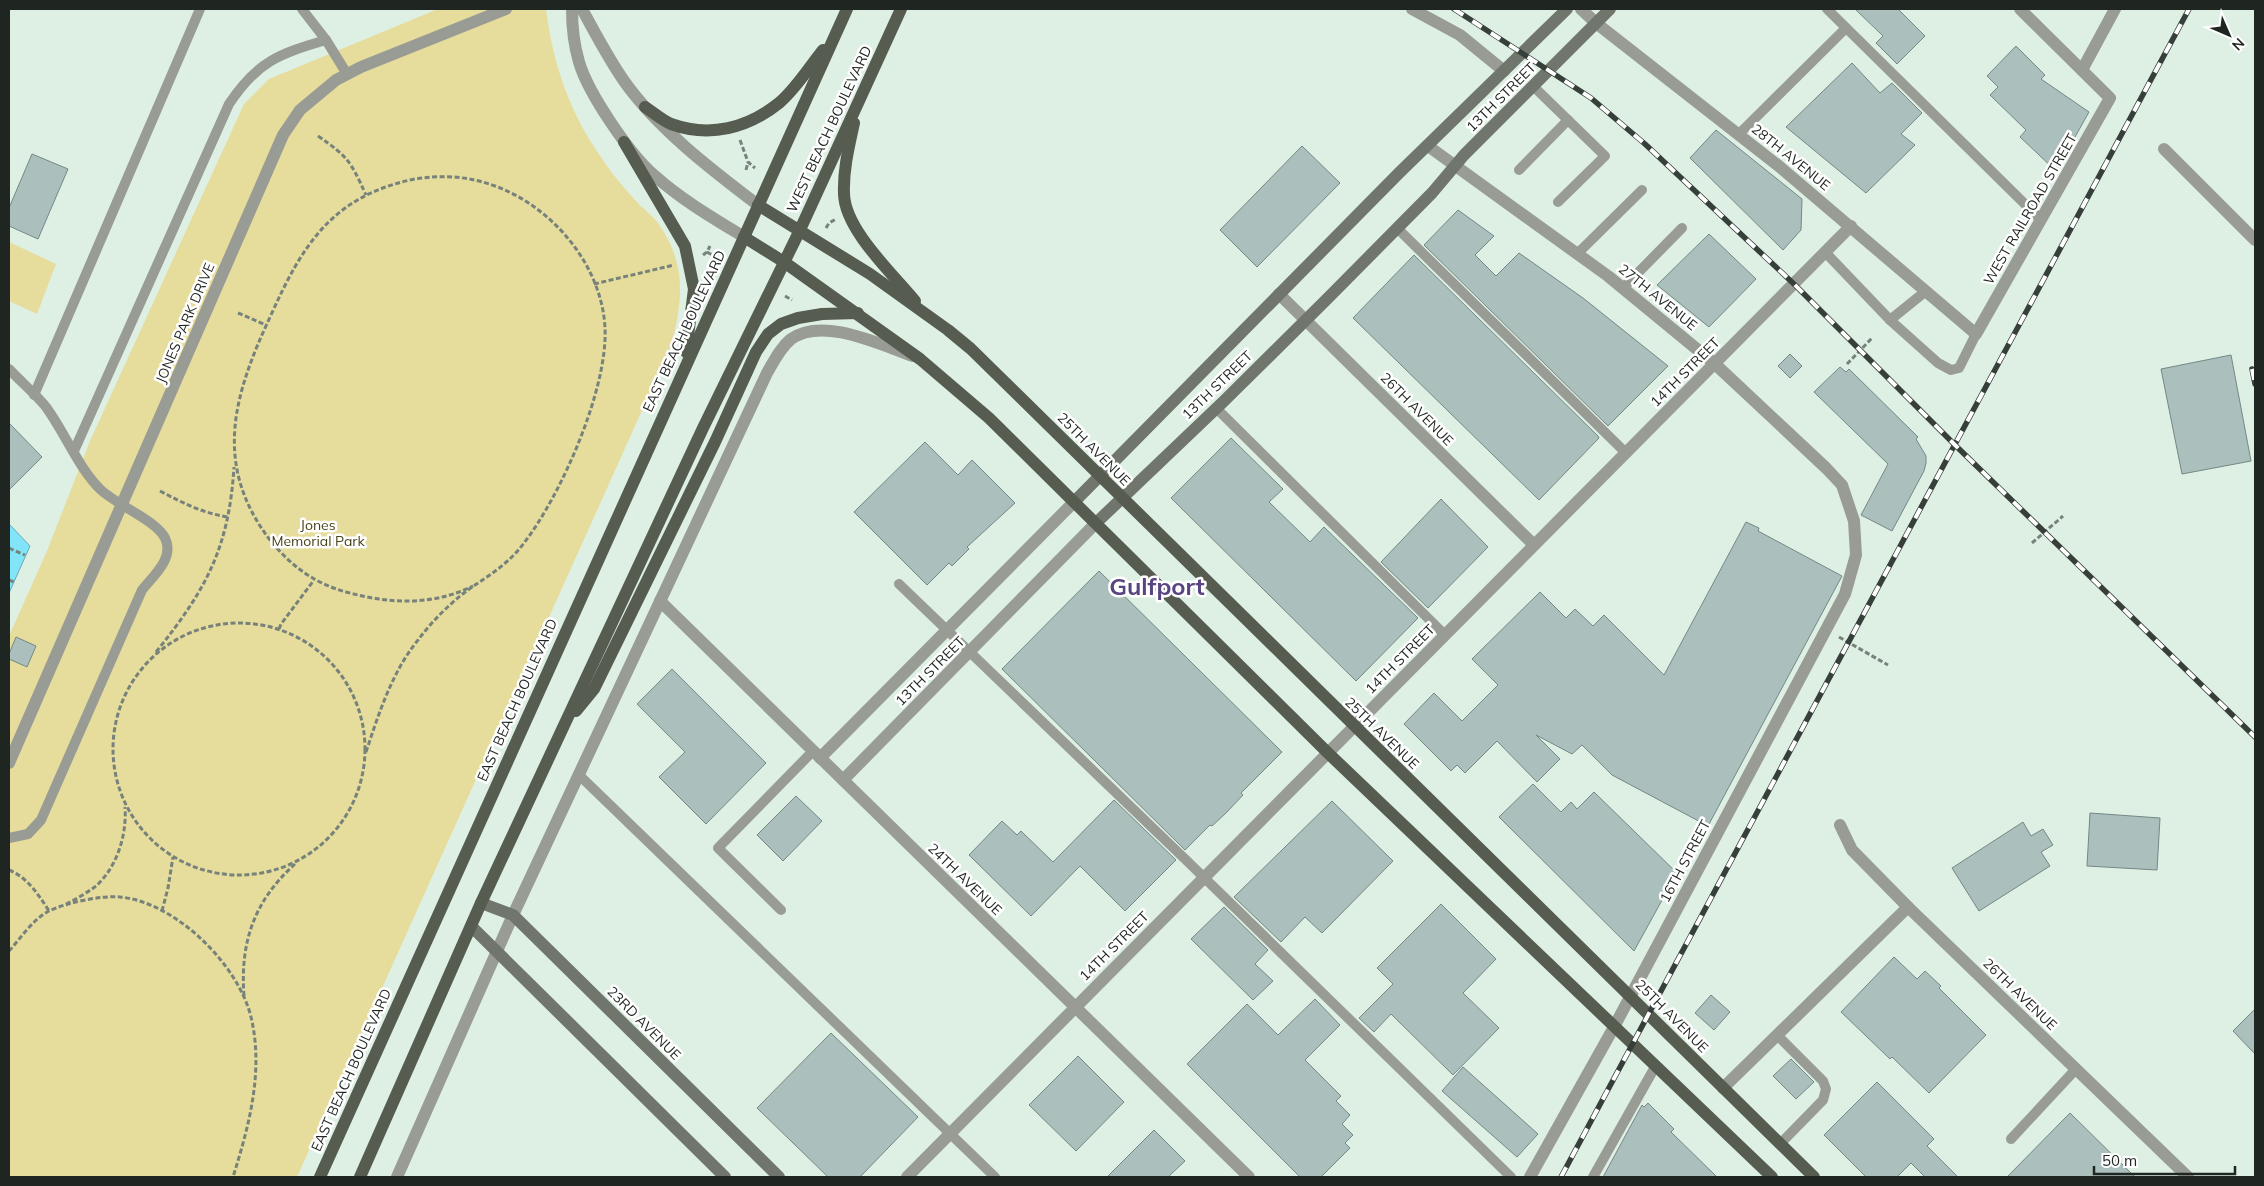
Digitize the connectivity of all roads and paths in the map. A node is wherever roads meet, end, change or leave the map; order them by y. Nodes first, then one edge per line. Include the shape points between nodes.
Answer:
1 (200, 9) edge
2 (302, 9) edge
3 (506, 9) edge
4 (572, 9) edge
5 (582, 9) edge
6 (847, 9) edge
7 (901, 9) edge
8 (1412, 9) edge
9 (1567, 9) edge
10 (1581, 9) edge
11 (1610, 9) edge
12 (1827, 9) edge
13 (2020, 9) edge
14 (2115, 9) edge
15 (1596, 23) junction
16 (1846, 28) junction
17 (834, 37) junction
18 (326, 40) junction
19 (2082, 70) junction
20 (1504, 71) junction
21 (347, 74) junction
22 (1533, 86) junction
23 (857, 105) junction
24 (646, 107) junction
25 (1568, 120) junction
26 (1739, 134) junction
27 (318, 136) dead end
28 (740, 139) dead end
29 (624, 142) junction
30 (1428, 146) junction
31 (2164, 149) dead end
32 (748, 162) junction
33 (1455, 166) junction
34 (755, 168) dead end
35 (746, 170) dead end
36 (1519, 170) dead end
37 (1642, 190) dead end
38 (366, 194) junction
39 (1558, 202) dead end
40 (758, 205) junction
41 (822, 217) dead end
42 (2041, 220) junction
43 (1851, 226) junction
44 (826, 228) dead end
45 (1397, 228) junction
46 (1682, 228) dead end
47 (799, 232) junction
48 (744, 237) junction
49 (2255, 240) edge
50 (710, 246) dead end
51 (1825, 252) junction
52 (1578, 253) junction
53 (714, 256) dead end
54 (784, 262) junction
55 (677, 264) dead end
56 (594, 284) junction
57 (1623, 288) junction
58 (1926, 291) junction
59 (1279, 294) junction
60 (785, 296) dead end
61 (793, 298) dead end
62 (238, 313) dead end
63 (858, 313) junction
64 (926, 314) junction
65 (1305, 320) junction
66 (1890, 320) junction
67 (266, 325) junction
68 (1976, 334) junction
69 (1873, 337) dead end
70 (920, 358) junction
71 (1715, 364) junction
72 (1847, 364) dead end
73 (685, 365) junction
74 (9, 369) edge
75 (34, 395) junction
76 (1216, 408) junction
77 (74, 451) junction
78 (1626, 452) junction
79 (234, 461) junction
80 (1101, 476) junction
81 (160, 491) dead end
82 (1122, 498) junction
83 (1074, 502) junction
84 (122, 506) junction
85 (2063, 516) dead end
86 (228, 517) junction
87 (1096, 523) junction
88 (2032, 543) dead end
89 (1534, 545) junction
90 (9, 548) edge
91 (26, 555) dead end
92 (1856, 555) joint
93 (9, 580) edge
94 (314, 580) junction
95 (14, 582) dead end
96 (899, 584) dead end
97 (473, 586) junction
98 (660, 601) junction
99 (279, 629) junction
100 (947, 630) junction
101 (1825, 631) junction
102 (1445, 635) junction
103 (970, 651) junction
104 (151, 658) junction
105 (1888, 665) dead end
106 (563, 726) junction
107 (1354, 726) junction
108 (366, 752) junction
109 (1328, 753) junction
110 (816, 755) junction
111 (9, 763) edge
112 (579, 775) junction
113 (842, 780) junction
114 (125, 804) junction
115 (1840, 825) dead end
116 (9, 838) edge
117 (173, 857) junction
118 (297, 862) junction
119 (9, 870) edge
120 (1204, 877) junction
121 (481, 903) junction
122 (61, 907) junction
123 (1908, 907) junction
124 (781, 910) dead end
125 (49, 911) junction
126 (162, 911) junction
127 (513, 915) junction
128 (471, 926) junction
129 (9, 951) edge
130 (497, 952) junction
131 (1630, 995) junction
132 (244, 998) junction
133 (1074, 1008) junction
134 (1614, 1027) junction
135 (1777, 1035) junction
136 (1655, 1067) junction
137 (2076, 1070) junction
138 (1723, 1088) junction
139 (950, 1133) junction
140 (2010, 1139) dead end
141 (1780, 1144) junction
142 (233, 1177) edge
143 (320, 1177) edge
144 (360, 1177) edge
145 (397, 1177) edge
146 (724, 1177) edge
147 (778, 1177) edge
148 (907, 1177) edge
149 (995, 1177) edge
150 (1249, 1177) edge
151 (1511, 1177) edge
152 (1530, 1177) edge
153 (1593, 1177) edge
154 (1772, 1177) edge
155 (1814, 1177) edge
156 (2188, 1177) edge

1 - 75 lane
2 - 18 lane
3 - 21 street, JONES PARK DRIVE
4 - 29 street via 579,63
5 - 24 street via 624,81
6 - 17 main road
7 - 23 main road, WEST BEACH BOULEVARD
8 - 20 street via 1460,35
9 - 20 street, 13TH STREET
10 - 15 street, 28TH AVENUE
11 - 15 street, 13TH STREET
12 - 16 lane
13 - 19 street
14 - 19 street
15 - 22 street, 13TH STREET
15 - 26 street, 28TH AVENUE
16 - 26 lane
16 - 42 lane
17 - 24 main road via 780,102 753,121 737,127 695,129 670,124
17 - 40 main road
18 - 21 lane
18 - 77 lane via 298,48 256,70 229,104
19 - 42 street, WEST RAILROAD STREET via 2110,98
20 - 30 street, 13TH STREET
21 - 84 street, JONES PARK DRIVE via 319,92 300,110 283,135
22 - 25 lane
22 - 33 street, 13TH STREET
23 - 47 main road, WEST BEACH BOULEVARD
23 - 64 main road via 845,171 847,213 863,238
24 - 40 street via 721,177
25 - 36 lane
25 - 39 lane via 1605,156
26 - 43 street, 28TH AVENUE
27 - 38 path via 351,162
28 - 32 path
29 - 48 street via 654,176 704,213
29 - 73 main road via 685,246 689,260 694,289
30 - 33 street, 27TH AVENUE
30 - 59 street, 13TH STREET
31 - 49 street
32 - 34 path
32 - 35 path
33 - 45 street, 13TH STREET
33 - 52 street, 27TH AVENUE
37 - 52 lane
38 - 56 path via 398,183 440,176 493,185 526,201 557,227 579,254
38 - 67 path via 335,215 313,239 292,272
40 - 47 main road
40 - 48 main road
41 - 44 path via 829,223
42 - 68 street, WEST RAILROAD STREET
43 - 51 street, 14TH STREET
43 - 58 street, 28TH AVENUE
45 - 65 street, 13TH STREET
45 - 78 lane
46 - 57 lane
47 - 54 main road, WEST BEACH BOULEVARD
47 - 64 main road via 870,274
48 - 54 main road
48 - 73 main road, EAST BEACH BOULEVARD
50 - 53 path via 707,252
51 - 66 lane
51 - 71 street, 14TH STREET
52 - 57 street, 27TH AVENUE
54 - 63 main road
54 - 106 main road
55 - 56 path
56 - 97 path via 604,316 605,341 592,403 579,439 550,503 524,544
57 - 71 street, 27TH AVENUE
58 - 66 lane
58 - 68 street, 28TH AVENUE
59 - 65 street, 26TH AVENUE
59 - 80 street, 13TH STREET
60 - 61 path
62 - 67 path
63 - 70 main road
63 - 106 main road via 798,318 781,324 768,334 756,352 594,689
64 - 80 main road, 25TH AVENUE via 971,349
65 - 76 street, 13TH STREET
65 - 89 street, 26TH AVENUE
66 - 68 lane via 1938,363 1951,370 1959,368
67 - 79 path via 241,395 235,423
69 - 72 path
70 - 83 main road via 989,418
70 - 98 street via 831,330 792,339 779,351
71 - 78 street, 14TH STREET
71 - 92 street, 27TH AVENUE via 1842,485 1854,521
73 - 143 main road, EAST BEACH BOULEVARD
74 - 75 lane
75 - 77 lane via 45,406
76 - 82 street, 13TH STREET
76 - 102 lane
77 - 84 lane via 100,490
78 - 89 street, 14TH STREET
79 - 86 path
79 - 94 path via 247,502 265,533 286,558
80 - 82 main road, 25TH AVENUE
80 - 83 street, 13TH STREET
81 - 86 path via 191,508
82 - 87 street, 13TH STREET
82 - 107 main road, 25TH AVENUE
83 - 87 main road
83 - 100 street, 13TH STREET
84 - 111 street, JONES PARK DRIVE
84 - 116 lane via 161,531 168,551 165,562 142,590 42,820 28,834
85 - 88 path
86 - 104 path via 215,562 198,596 186,616
87 - 103 street, 13TH STREET
87 - 109 main road
89 - 102 street, 14TH STREET
90 - 91 path
92 - 101 street, 16TH STREET via 1845,594
93 - 95 path
94 - 97 path via 354,594 405,601 445,598
94 - 99 path
96 - 100 lane
97 - 108 path via 436,620 409,652 388,693
98 - 110 street, 24TH AVENUE
98 - 112 street
99 - 104 path via 250,623 210,626 189,633
99 - 108 path via 307,642 337,668 359,707
100 - 103 lane
100 - 110 street, 13TH STREET
101 - 105 path
101 - 131 street, 16TH STREET
102 - 107 street, 14TH STREET
103 - 113 street, 13TH STREET
103 - 120 lane
104 - 114 path via 125,695 114,731 113,761
106 - 121 main road
107 - 109 street, 14TH STREET
107 - 131 main road, 25TH AVENUE
108 - 118 path via 357,796 347,816 317,849
109 - 120 street, 14TH STREET
109 - 134 main road
110 - 113 street, 24TH AVENUE
110 - 124 lane via 718,848
112 - 127 street
112 - 139 lane
113 - 133 street, 24TH AVENUE
114 - 117 path via 151,841
114 - 122 path via 123,835 113,864 96,886
115 - 123 street, 26TH AVENUE via 1852,850
117 - 118 path via 188,866 232,876 270,872
117 - 126 path
118 - 132 path via 273,886 253,921 243,961
119 - 125 path via 28,882
120 - 133 street, 14TH STREET
120 - 151 lane
121 - 127 street, 23RD AVENUE
121 - 128 main road
122 - 125 path
122 - 126 path via 119,897
123 - 135 street
123 - 137 street, 26TH AVENUE
125 - 129 path
126 - 132 path via 184,924 208,945
127 - 130 street
127 - 147 street, 23RD AVENUE
128 - 130 street
128 - 144 main road
130 - 145 street
130 - 146 street
131 - 134 street, 16TH STREET
131 - 138 main road, 25TH AVENUE
132 - 142 path via 254,1033 255,1081 247,1132
133 - 139 street, 14TH STREET
133 - 150 street, 24TH AVENUE
134 - 136 main road
134 - 152 street, 16TH STREET
135 - 138 street
135 - 141 lane via 1823,1081 1826,1090 1823,1100
136 - 153 lane
136 - 154 main road
137 - 140 lane
137 - 156 street, 26TH AVENUE
138 - 141 main road, 25TH AVENUE
139 - 148 street, 14TH STREET
139 - 149 lane
141 - 155 main road, 25TH AVENUE

